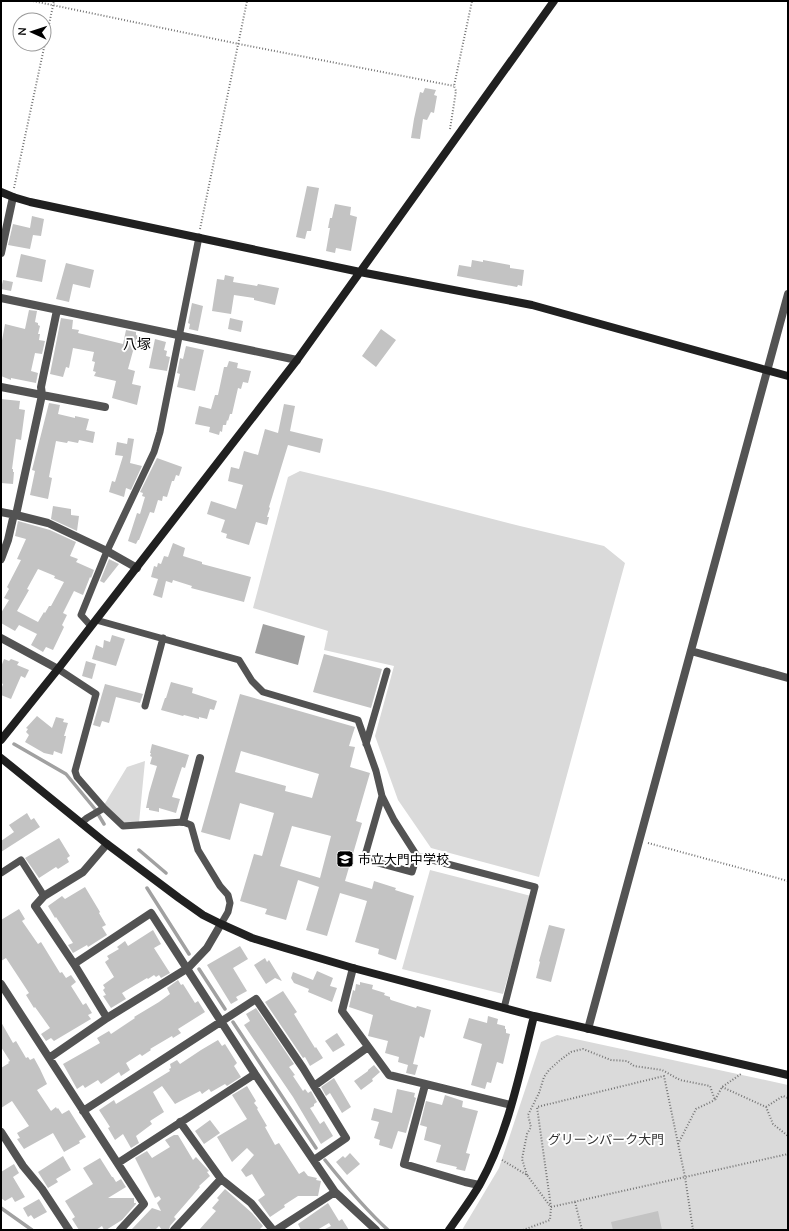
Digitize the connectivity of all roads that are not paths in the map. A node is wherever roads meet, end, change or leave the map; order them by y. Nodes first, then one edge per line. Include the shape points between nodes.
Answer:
1 (554, 1) edge
2 (1, 192) edge
3 (12, 197) junction
4 (199, 237) junction
5 (1, 253) edge
6 (360, 272) junction
7 (788, 294) edge
8 (1, 298) edge
9 (57, 310) junction
10 (179, 335) junction
11 (297, 360) junction
12 (768, 370) junction
13 (788, 376) edge
14 (1, 387) edge
15 (42, 395) junction
16 (105, 407) dead end
17 (1, 512) edge
18 (15, 514) junction
19 (107, 552) junction
20 (1, 560) edge
21 (137, 568) junction
22 (94, 623) junction
23 (1, 638) edge
24 (163, 638) junction
25 (691, 651) junction
26 (58, 669) junction
27 (387, 671) dead end
28 (788, 678) edge
29 (145, 706) dead end
30 (1, 740) edge
31 (366, 744) junction
32 (1, 758) edge
33 (200, 758) dead end
34 (382, 796) junction
35 (104, 808) junction
36 (183, 822) junction
37 (82, 823) junction
38 (107, 844) junction
39 (417, 856) junction
40 (1, 873) edge
41 (44, 896) junction
42 (221, 924) junction
43 (74, 964) junction
44 (188, 968) junction
45 (353, 968) junction
46 (1, 984) edge
47 (504, 1008) junction
48 (534, 1016) junction
49 (107, 1018) junction
50 (221, 1022) junction
51 (588, 1029) junction
52 (368, 1047) junction
53 (49, 1058) junction
54 (255, 1074) junction
55 (788, 1075) edge
56 (424, 1085) junction
57 (314, 1086) junction
58 (511, 1105) junction
59 (83, 1111) junction
60 (180, 1122) junction
61 (1, 1132) edge
62 (314, 1160) junction
63 (118, 1163) junction
64 (221, 1178) junction
65 (479, 1185) junction
66 (335, 1192) junction
67 (69, 1230) edge
68 (120, 1230) edge
69 (174, 1230) edge
70 (275, 1230) edge
71 (376, 1230) edge
72 (448, 1230) edge

1 - 6 street
2 - 3 street
3 - 4 street
3 - 5 street
4 - 6 street
4 - 10 lane
6 - 11 street
6 - 12 street via 532,305
7 - 12 street
8 - 9 street
9 - 10 street
9 - 15 street via 41,387
10 - 11 street
10 - 19 lane via 154,452
11 - 21 street
12 - 13 street
12 - 25 street
14 - 15 street
15 - 16 street
15 - 18 street
17 - 18 street
18 - 19 street via 48,523
18 - 20 street
19 - 21 street
19 - 22 lane via 81,615
21 - 22 street
22 - 24 lane
22 - 26 street
23 - 26 street
24 - 29 lane
24 - 31 lane via 239,660 252,681 263,692 358,720
25 - 28 street
25 - 51 street
26 - 30 street
26 - 35 lane via 96,694 75,771 77,778
27 - 31 lane
31 - 34 lane
32 - 37 street
33 - 36 street
34 - 39 lane
34 - 39 lane via 364,860 412,872
35 - 36 lane via 122,826
35 - 37 lane
36 - 42 lane via 191,825 198,850 228,895 228,912
37 - 38 street
38 - 41 street via 83,872
38 - 42 street via 203,915
39 - 47 lane via 535,887
40 - 41 lane via 21,860
41 - 43 street via 35,906
42 - 44 street via 207,948
42 - 45 street via 252,938
43 - 44 street via 152,913
43 - 49 street
44 - 49 street
44 - 50 street
45 - 47 street
45 - 52 street via 342,1011
46 - 53 street
47 - 48 street
48 - 51 street
48 - 58 street
49 - 53 street
50 - 54 street
50 - 57 street via 256,999
50 - 59 street
51 - 55 street
52 - 56 street via 389,1075
52 - 57 street
53 - 59 street
54 - 60 street
54 - 62 street
56 - 58 street
56 - 65 street via 404,1164
57 - 62 street via 346,1138
58 - 65 street via 494,1155
59 - 63 street
60 - 63 street
60 - 64 street
61 - 67 street
62 - 66 street
63 - 68 street via 144,1204
64 - 69 street
64 - 70 street via 251,1203
65 - 72 street
66 - 70 street
66 - 71 street

